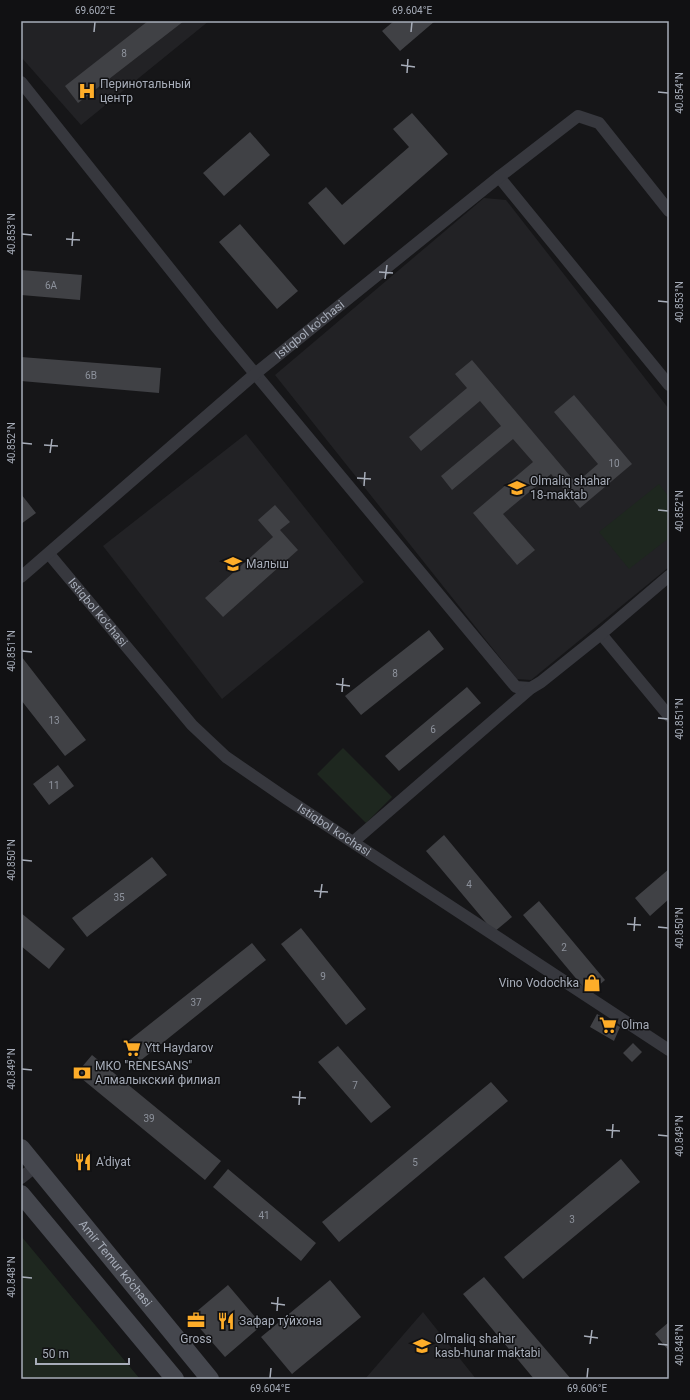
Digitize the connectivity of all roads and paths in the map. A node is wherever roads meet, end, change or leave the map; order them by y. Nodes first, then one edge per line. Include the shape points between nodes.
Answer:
1 (21, 82) edge
2 (499, 177) junction
3 (669, 211) edge
4 (256, 373) junction
5 (669, 386) edge
6 (49, 554) junction
7 (669, 576) edge
8 (21, 577) edge
9 (601, 634) junction
10 (532, 688) junction
11 (669, 716) edge
12 (353, 842) junction
13 (669, 1050) edge
14 (21, 1148) edge
15 (36, 1166) junction
16 (21, 1178) edge
17 (21, 1194) edge
18 (175, 1379) edge
19 (210, 1379) edge

1 - 4 street via 217,328
2 - 3 street, Istiqbol ko'chasi via 578,116 599,123
2 - 4 street, Istiqbol ko'chasi
2 - 5 street
4 - 6 street, Istiqbol ko'chasi
4 - 10 street via 516,687
6 - 8 street, Istiqbol ko'chasi
6 - 12 street, Istiqbol ko'chasi via 192,724 226,757
7 - 9 street
9 - 10 street
9 - 11 street
10 - 12 street
12 - 13 street, Istiqbol ko'chasi
14 - 15 main road, Amir Temur ko'chasi
15 - 16 street
15 - 19 main road, Amir Temur ko'chasi
17 - 18 main road

